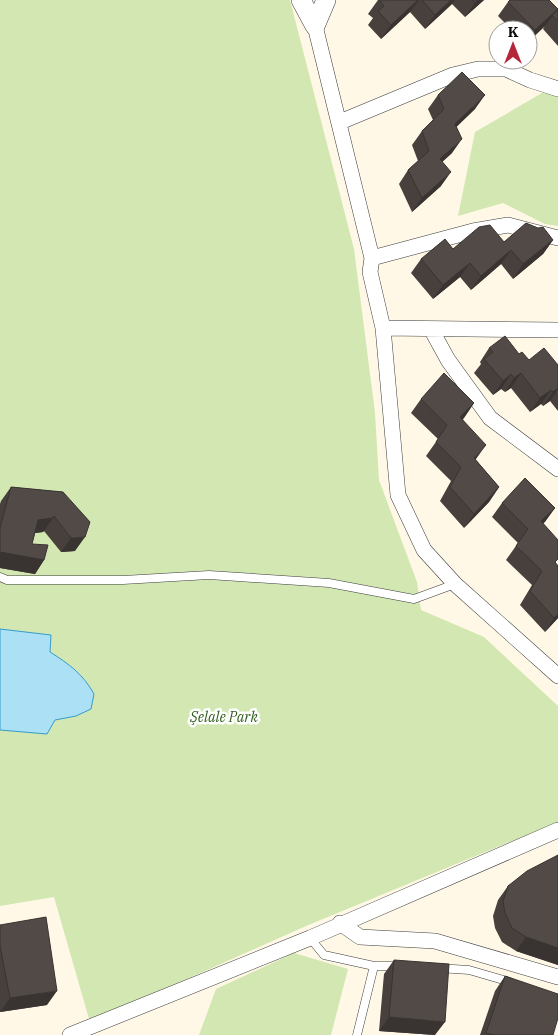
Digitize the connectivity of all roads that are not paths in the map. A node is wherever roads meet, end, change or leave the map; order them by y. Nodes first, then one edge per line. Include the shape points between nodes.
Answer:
1 (301, 0) edge
2 (320, 0) edge
3 (326, 0) edge
4 (315, 26) junction
5 (558, 89) edge
6 (340, 122) junction
7 (558, 238) edge
8 (372, 258) junction
9 (384, 328) junction
10 (431, 329) junction
11 (558, 330) edge
12 (558, 469) edge
13 (0, 578) edge
14 (455, 584) junction
15 (558, 676) edge
16 (558, 830) edge
17 (340, 923) junction
18 (310, 938) junction
19 (374, 966) junction
20 (403, 966) edge
21 (432, 967) edge
22 (558, 977) edge
23 (522, 986) edge
24 (70, 1035) edge
25 (357, 1035) edge

1 - 4 street
2 - 4 street
3 - 4 street
4 - 6 street
5 - 6 street via 506,68 478,68 437,81
6 - 8 street
7 - 8 street via 508,224
8 - 9 street via 370,272
9 - 10 street
9 - 14 street via 398,495 424,550
10 - 11 street
10 - 12 street via 448,360 490,418
13 - 14 lane via 124,580 209,575 329,583 414,599
14 - 15 street
16 - 17 street
17 - 18 street
17 - 22 street via 360,937 435,941
18 - 19 lane via 324,955
18 - 24 street
19 - 20 lane
19 - 25 lane
21 - 23 lane via 469,970

